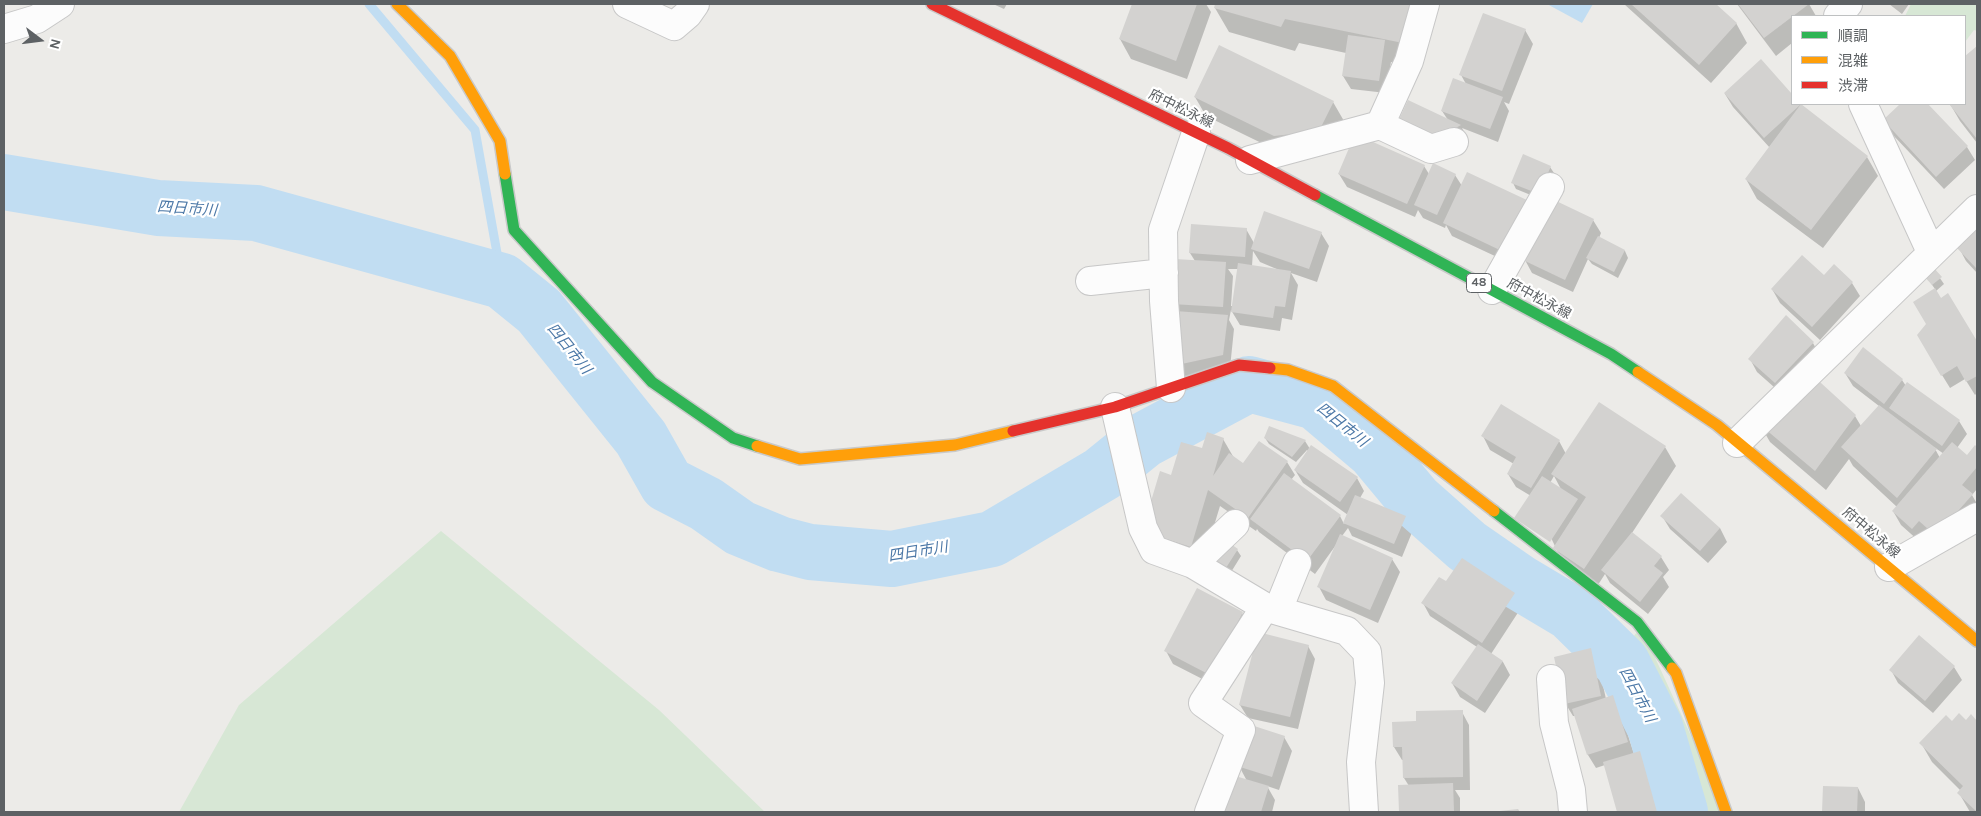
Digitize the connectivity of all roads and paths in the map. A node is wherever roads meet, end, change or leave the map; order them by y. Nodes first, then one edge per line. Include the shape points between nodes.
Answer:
1 (60, 4) edge
2 (397, 4) edge
3 (626, 4) edge
4 (695, 4) edge
5 (932, 4) edge
6 (1425, 4) edge
7 (1820, 4) edge
8 (1848, 4) edge
9 (1826, 15) edge
10 (1839, 15) edge
11 (4, 29) edge
12 (1863, 105) edge
13 (1380, 125) junction
14 (1196, 133) junction
15 (1454, 142) dead end
16 (1250, 160) junction
17 (1550, 188) dead end
18 (1977, 209) edge
19 (1931, 252) junction
20 (1164, 273) junction
21 (1090, 281) dead end
22 (1492, 290) junction
23 (1172, 388) junction
24 (1115, 407) junction
25 (1737, 443) junction
26 (1977, 517) edge
27 (1236, 524) dead end
28 (1297, 563) dead end
29 (1193, 564) junction
30 (1889, 567) junction
31 (1271, 609) junction
32 (1977, 641) edge
33 (1551, 679) dead end
34 (1209, 812) edge
35 (1364, 812) edge
36 (1573, 812) edge
37 (1726, 812) edge

1 - 11 street via 37,19
2 - 24 street via 450,56 500,142 514,230 652,382 733,438 800,459 955,445
3 - 4 street via 674,26
5 - 14 street, 府中松永線 / 48
6 - 13 street via 1409,61
7 - 9 street
8 - 10 street
12 - 19 street
13 - 15 street via 1431,149
13 - 16 street
14 - 16 street, 府中松永線 / 48
14 - 20 street via 1164,230
16 - 22 street, 府中松永線 / 48
17 - 22 street
18 - 19 street
19 - 25 street
20 - 21 street
20 - 23 street
22 - 25 street, 府中松永線 / 48 via 1610,354 1717,425
23 - 24 street
23 - 37 street via 1239,365 1288,370 1333,386 1637,622 1676,672
24 - 29 street via 1143,528 1154,550
25 - 30 street, 府中松永線 / 48
26 - 30 street
27 - 29 street
28 - 31 street
29 - 31 street
30 - 32 street, 府中松永線 / 48
31 - 34 street via 1203,703 1241,730
31 - 35 street via 1347,630 1367,652 1370,683 1361,762
33 - 36 street via 1554,723 1571,790

